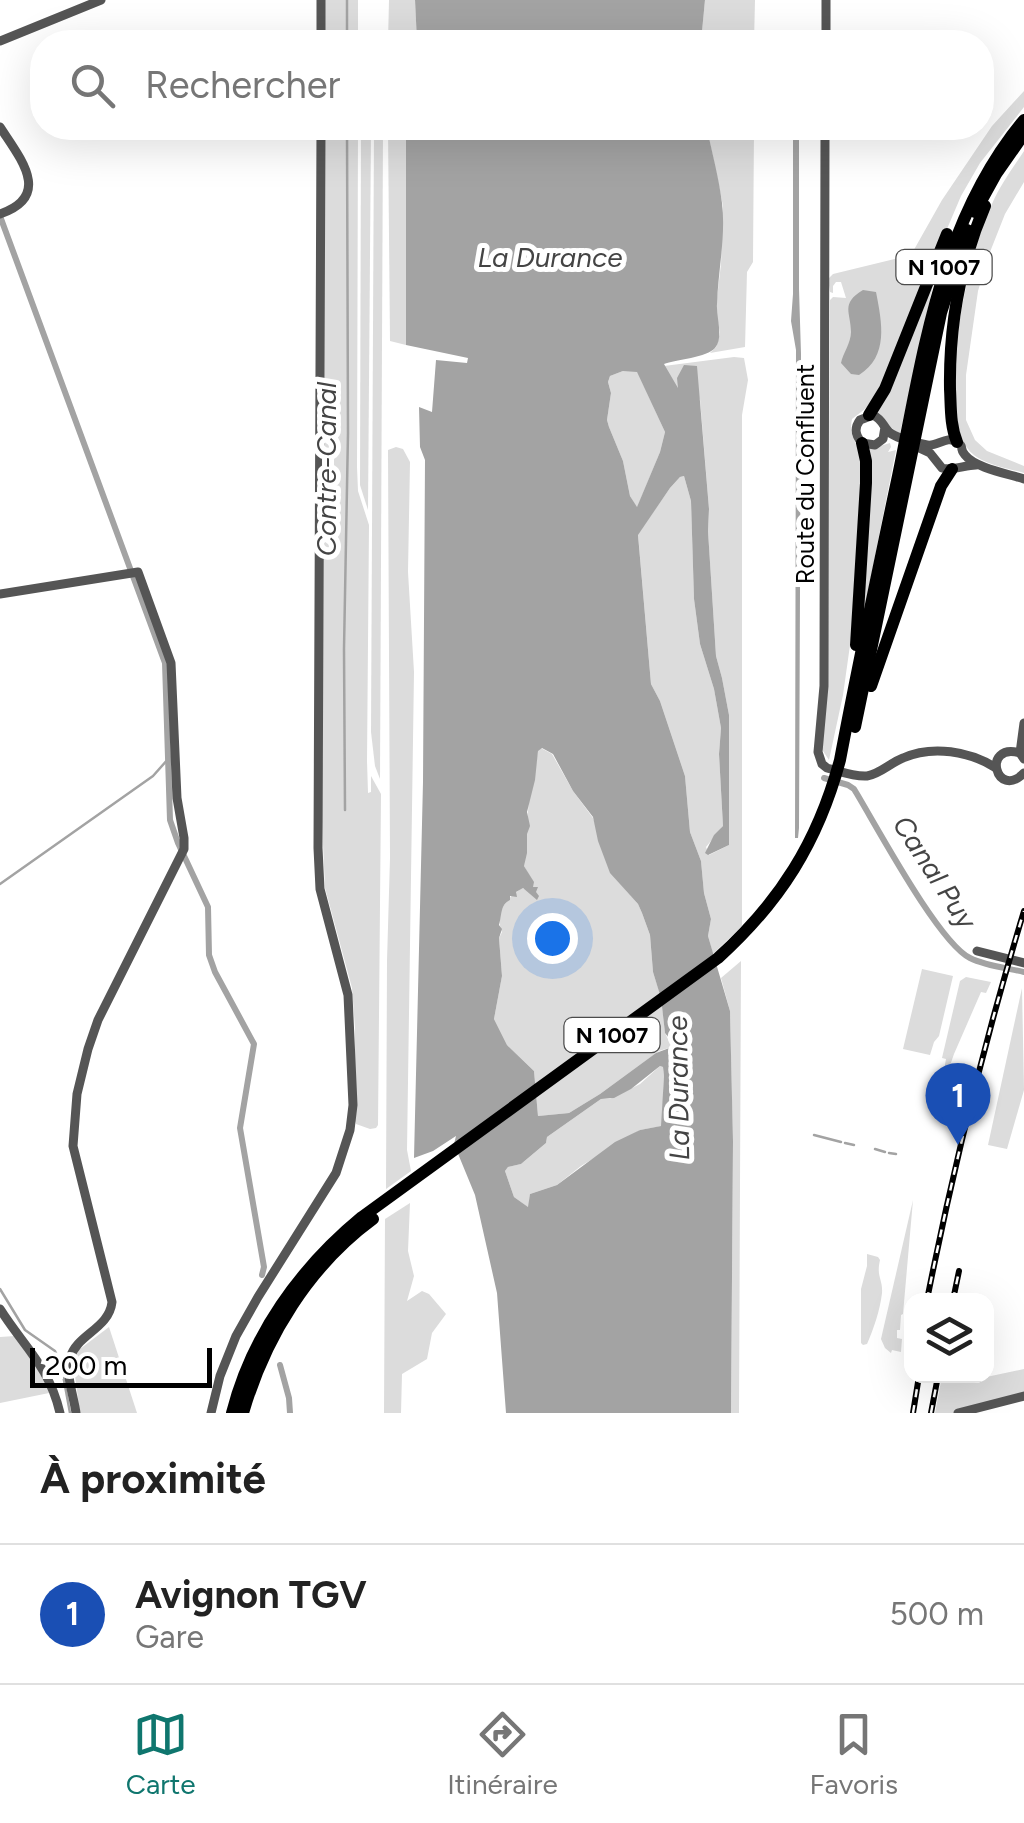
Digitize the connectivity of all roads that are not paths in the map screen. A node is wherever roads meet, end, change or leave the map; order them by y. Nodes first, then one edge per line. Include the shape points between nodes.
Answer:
1 (101, 0) edge
2 (321, 0) edge
3 (826, 0) edge
4 (321, 30) edge
5 (826, 30) edge
6 (0, 40) edge
7 (1024, 117) edge
8 (0, 127) edge
9 (1024, 134) edge
10 (320, 140) edge
11 (826, 140) edge
12 (1012, 150) junction
13 (1, 214) edge
14 (869, 415) junction
15 (886, 426) junction
16 (912, 432) junction
17 (883, 439) junction
18 (862, 442) junction
19 (960, 448) junction
20 (935, 451) junction
21 (908, 452) junction
22 (978, 464) junction
23 (955, 468) junction
24 (1024, 478) edge
25 (0, 594) edge
26 (853, 692) junction
27 (1022, 728) edge
28 (853, 736) junction
29 (1013, 754) edge
30 (982, 760) junction
31 (844, 761) junction
32 (996, 768) junction
33 (1023, 776) edge
34 (977, 951) dead end
35 (1024, 963) edge
36 (364, 1220) junction
37 (0, 1309) edge
38 (1024, 1396) edge
39 (60, 1413) edge
40 (76, 1413) edge
41 (210, 1413) edge
42 (232, 1413) edge
43 (243, 1413) edge
44 (958, 1413) edge

1 - 6 street
2 - 4 street
3 - 5 street
7 - 14 highway via 990,157 952,222
7 - 16 highway, N 1007 via 976,191 949,252
8 - 13 street via 29,177 24,199
9 - 12 highway, N 1007
10 - 41 street via 318,848 320,889 348,995 353,1104 336,1173 236,1336
11 - 30 street, Route du Confluent via 820,760 827,768 864,776 924,752
12 - 16 highway, N 1007 via 964,239
12 - 19 highway via 972,240 955,309 950,410
14 - 15 street
14 - 18 street via 856,429
15 - 17 street
15 - 20 street
16 - 21 highway, N 1007
17 - 18 street via 871,446
17 - 20 street
18 - 26 highway via 866,483
19 - 20 street via 948,440
19 - 22 street
19 - 23 street
20 - 23 street via 942,468
21 - 26 highway, N 1007
21 - 28 highway, N 1007
22 - 23 street
22 - 24 street
23 - 28 highway via 940,486
25 - 40 street via 134,572 174,678 182,852 98,1020 73,1122 74,1158 112,1302 104,1321 71,1355
26 - 31 highway, N 1007
27 - 29 street
28 - 31 highway, N 1007
29 - 30 street
29 - 32 street
30 - 32 street
31 - 36 highway, N 1007 via 792,874 734,944
32 - 33 street via 1006,780
34 - 35 street
36 - 42 highway, N 1007 via 331,1244 274,1315
36 - 43 highway, N 1007 via 287,1312
37 - 39 street via 46,1372
38 - 44 street

